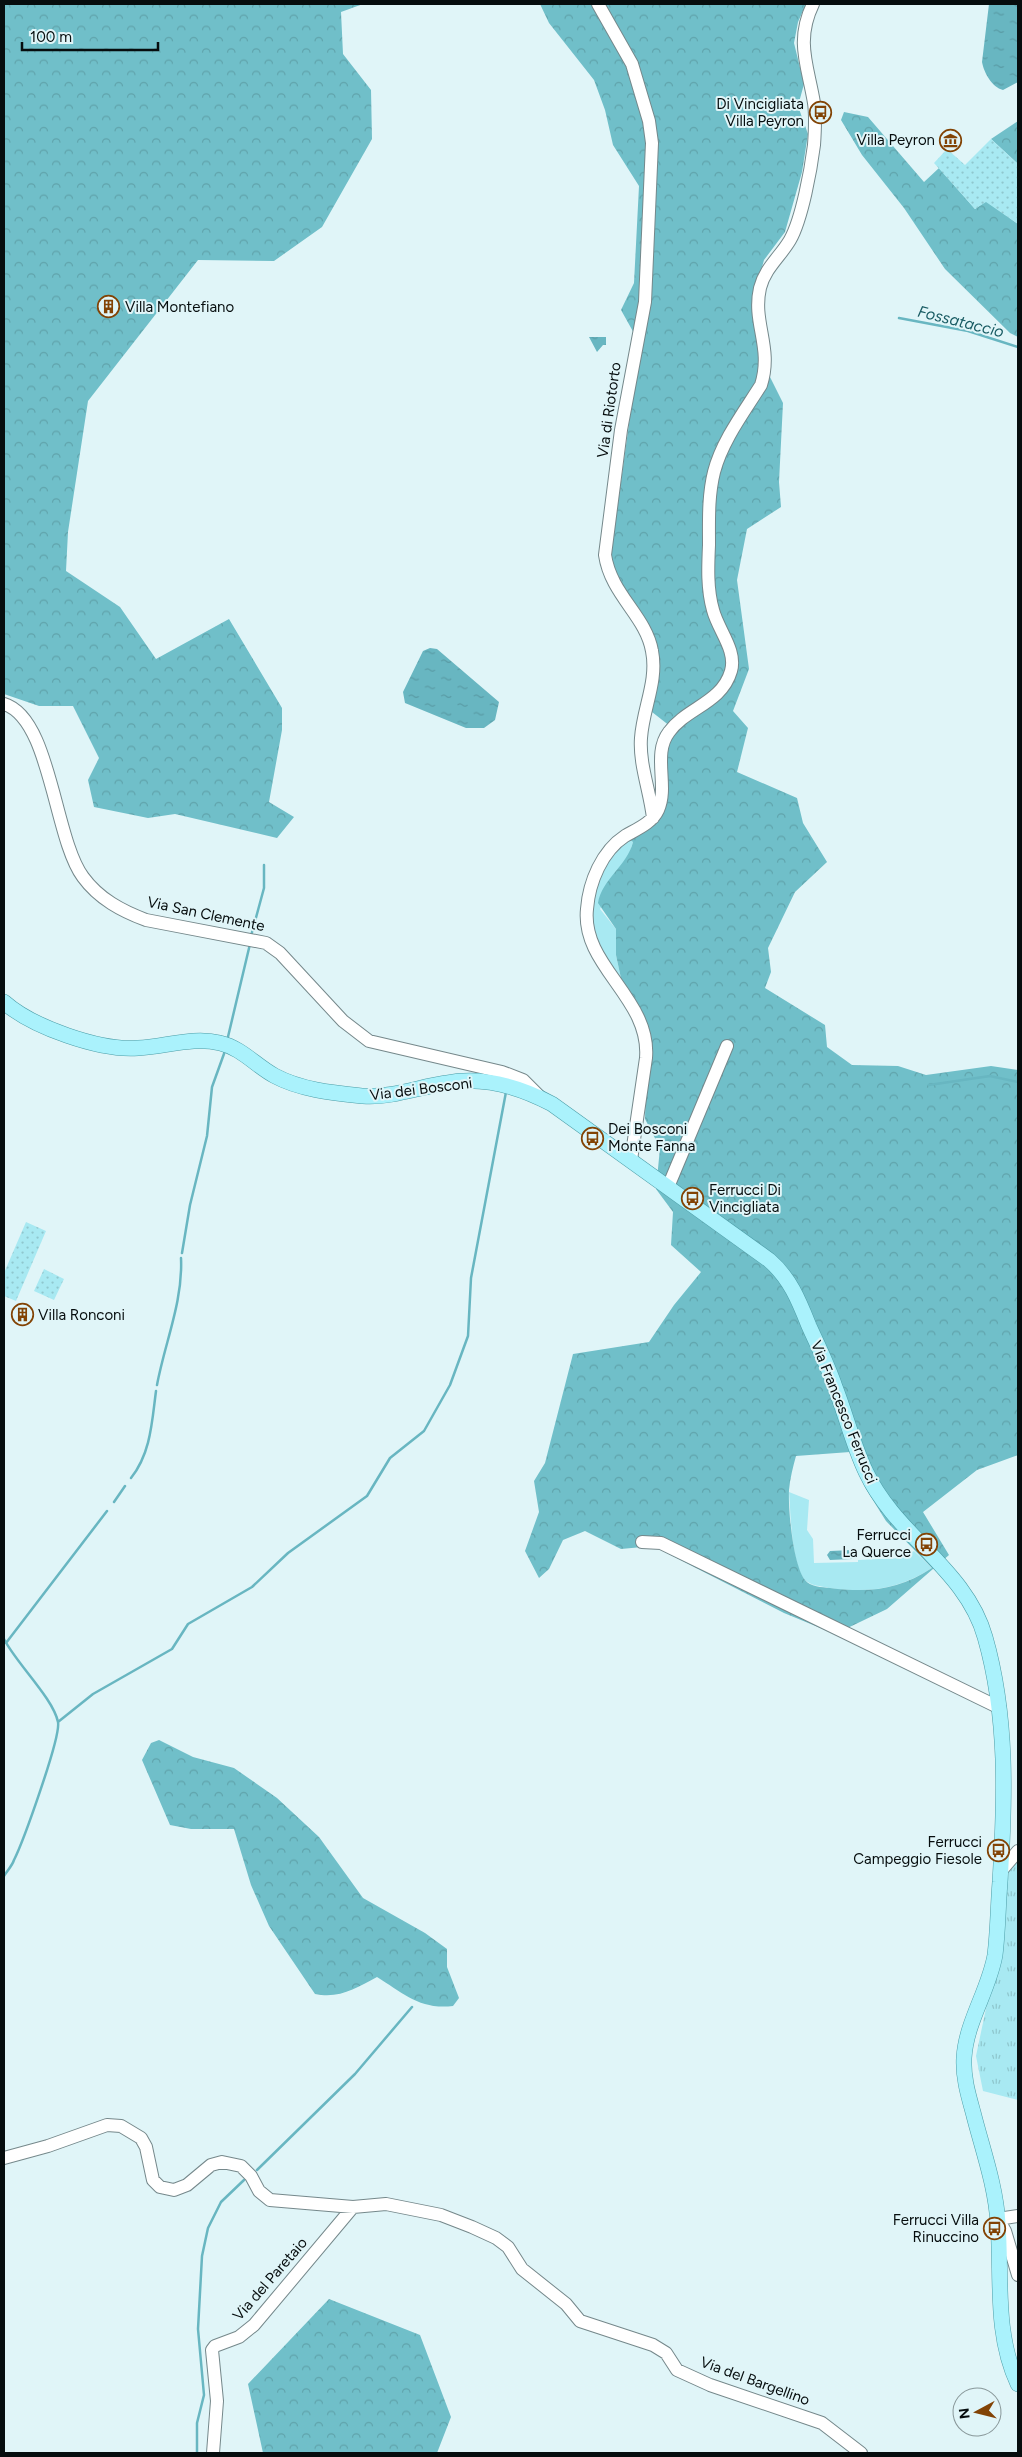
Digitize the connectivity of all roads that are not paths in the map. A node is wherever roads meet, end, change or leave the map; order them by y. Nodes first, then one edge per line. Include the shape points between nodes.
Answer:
1 (598, 4) edge
2 (813, 4) edge
3 (4, 704) edge
4 (653, 818) junction
5 (4, 1002) edge
6 (727, 1046) dead end
7 (540, 1098) junction
8 (631, 1160) junction
9 (668, 1188) junction
10 (642, 1542) dead end
11 (1000, 1708) junction
12 (1018, 1851) edge
13 (1000, 1872) junction
14 (4, 2158) edge
15 (353, 2207) junction
16 (1018, 2216) edge
17 (998, 2219) junction
18 (1018, 2272) edge
19 (1018, 2384) edge
20 (213, 2453) edge
21 (861, 2453) edge

1 - 4 street, Via di Riotorto via 632,64 651,133 645,302 621,430 605,555 606,566 617,591 652,648 653,681 641,741
2 - 4 street via 806,22 803,45 815,113 810,172 790,239 769,267 758,296 758,316 766,355 762,384 723,449 710,496 710,596 717,622 730,649 731,672 718,692 665,737 660,802
3 - 7 street, Via San Clemente via 19,712 28,722 40,750 74,860 83,877 103,898 146,920 272,946 343,1021 369,1041 502,1072 523,1080
4 - 8 street via 621,839 608,853 596,873 587,908 590,941 628,998 646,1041
5 - 7 main road, Via dei Bosconi via 30,1020 108,1047 137,1048 197,1041 226,1044 274,1076 318,1090 377,1096 447,1082 470,1081 504,1085
6 - 9 street
7 - 8 main road, Via dei Bosconi
8 - 9 main road, Via Francesco Ferrucci
9 - 11 main road, Via Francesco Ferrucci via 769,1260 790,1284 836,1388 857,1453 876,1491 902,1527 948,1572 977,1614 989,1652
10 - 11 street via 661,1543
11 - 13 main road, Via Francesco Ferrucci via 1004,1810
12 - 13 street
13 - 17 main road, Via Francesco Ferrucci via 995,1953 968,2034 964,2067
14 - 15 street, Via del Bargellino via 107,2125 122,2126 141,2138 153,2180 160,2187 174,2190 211,2165 222,2162 241,2166 259,2191 270,2200
15 - 20 street, Via del Paretaio via 254,2325 239,2337 212,2350 217,2401
15 - 21 street, Via del Bargellino via 386,2204 433,2213 496,2238 508,2247 522,2269 566,2304 580,2320 653,2345 666,2353 677,2370 710,2385 822,2423
16 - 17 street
17 - 18 street via 1006,2231
17 - 19 main road, Via Francesco Ferrucci via 1002,2323 1008,2356

